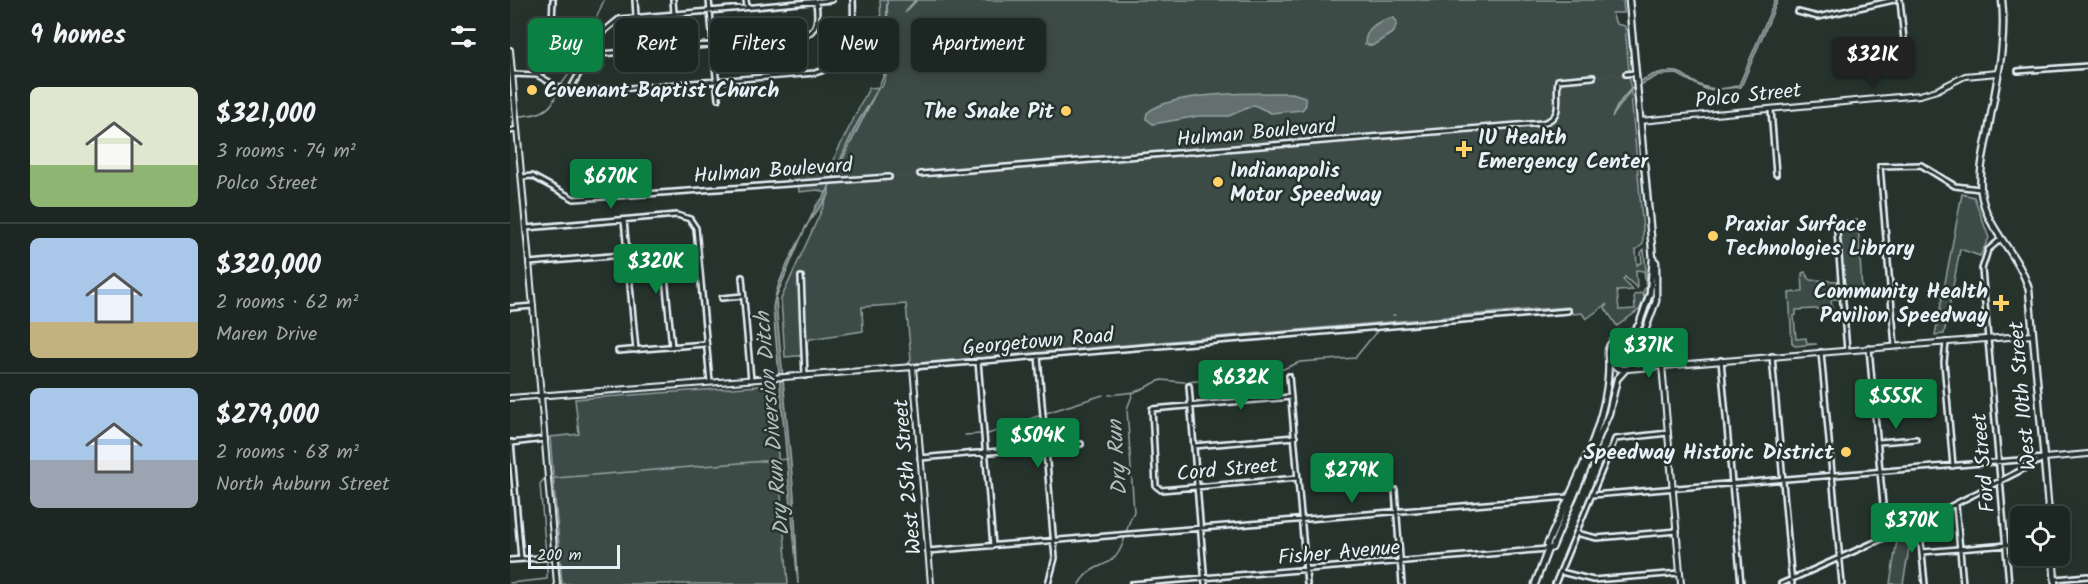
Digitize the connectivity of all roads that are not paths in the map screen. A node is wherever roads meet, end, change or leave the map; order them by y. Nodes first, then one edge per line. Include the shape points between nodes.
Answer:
1 (553, 0) edge
2 (635, 0) edge
3 (673, 0) edge
4 (709, 0) edge
5 (746, 0) edge
6 (832, 0) edge
7 (853, 0) edge
8 (1629, 0) edge
9 (1894, 0) edge
10 (1900, 0) edge
11 (2002, 0) edge
12 (816, 1) edge
13 (781, 2) edge
14 (747, 7) junction
15 (710, 10) junction
16 (1798, 12) dead end
17 (674, 13) junction
18 (636, 16) junction
19 (554, 18) edge
20 (711, 18) edge
21 (854, 18) edge
22 (603, 35) edge
23 (807, 35) edge
24 (710, 45) edge
25 (510, 50) edge
26 (1905, 50) dead end
27 (603, 54) edge
28 (2088, 66) edge
29 (819, 71) edge
30 (2018, 71) dead end
31 (580, 72) edge
32 (715, 72) edge
33 (1636, 73) junction
34 (1998, 73) junction
35 (512, 74) junction
36 (534, 74) joint
37 (1626, 74) tunnel mouth
38 (1593, 77) tunnel mouth
39 (716, 81) junction
40 (512, 93) edge
41 (568, 93) junction
42 (718, 99) dead end
43 (1770, 110) junction
44 (1640, 121) junction
45 (517, 129) junction
46 (510, 131) edge
47 (920, 174) tunnel mouth
48 (1776, 174) dead end
49 (522, 177) junction
50 (889, 177) tunnel mouth
51 (1981, 189) junction
52 (624, 220) junction
53 (526, 228) junction
54 (1837, 232) dead end
55 (2001, 239) junction
56 (627, 254) junction
57 (1653, 259) junction
58 (529, 263) junction
59 (742, 277) dead end
60 (801, 277) dead end
61 (743, 296) junction
62 (722, 298) dead end
63 (533, 306) junction
64 (510, 308) edge
65 (1568, 311) dead end
66 (2033, 336) junction
67 (1618, 338) junction
68 (1987, 339) junction
69 (1946, 342) junction
70 (706, 344) junction
71 (1895, 346) junction
72 (672, 347) junction
73 (1640, 347) junction
74 (1869, 348) junction
75 (636, 350) junction
76 (1847, 350) junction
77 (618, 351) dead end
78 (1821, 352) junction
79 (1608, 354) junction
80 (1038, 356) junction
81 (1772, 356) junction
82 (1721, 360) junction
83 (978, 361) junction
84 (1662, 365) junction
85 (913, 367) junction
86 (1627, 369) junction
87 (805, 376) junction
88 (1289, 376) dead end
89 (751, 380) junction
90 (710, 383) junction
91 (1189, 386) dead end
92 (1923, 393) dead end
93 (541, 396) junction
94 (1874, 396) junction
95 (1291, 397) junction
96 (510, 398) edge
97 (1190, 405) junction
98 (1668, 433) junction
99 (1295, 437) junction
100 (544, 439) junction
101 (1916, 439) dead end
102 (1878, 442) junction
103 (511, 443) edge
104 (1081, 444) dead end
105 (1194, 446) junction
106 (1047, 447) junction
107 (986, 453) junction
108 (2088, 454) edge
109 (921, 458) junction
110 (2044, 458) junction
111 (1998, 462) junction
112 (1953, 466) junction
113 (1880, 471) junction
114 (1832, 476) junction
115 (1298, 478) junction
116 (1783, 480) junction
117 (2000, 482) junction
118 (1732, 484) junction
119 (1197, 487) junction
120 (1673, 489) junction
121 (1395, 490) dead end
122 (1592, 495) junction
123 (1574, 496) junction
124 (1568, 497) junction
125 (1956, 505) junction
126 (2048, 506) edge
127 (1396, 511) junction
128 (1302, 519) junction
129 (1919, 523) junction
130 (1201, 528) junction
131 (1677, 531) junction
132 (1576, 533) junction
133 (1886, 538) junction
134 (1054, 541) junction
135 (2006, 545) junction
136 (2010, 545) edge
137 (993, 546) junction
138 (1548, 549) junction
139 (1960, 549) junction
140 (928, 551) junction
141 (1922, 552) junction
142 (555, 557) junction
143 (1839, 558) junction
144 (521, 559) junction
145 (510, 560) edge
146 (1400, 562) junction
147 (2054, 566) edge
148 (1306, 569) junction
149 (1560, 572) junction
150 (1680, 573) junction
151 (2088, 576) edge
152 (1205, 578) junction
153 (1792, 582) edge
154 (2055, 582) edge
155 (557, 584) edge
156 (931, 584) edge
157 (1048, 584) edge
158 (1132, 584) edge
159 (1205, 584) edge
160 (1307, 584) edge
161 (1402, 584) edge
162 (1535, 584) edge
163 (1555, 584) edge
164 (1681, 584) edge
165 (1741, 584) edge
166 (1781, 584) edge
167 (1842, 584) edge
168 (1925, 584) edge
169 (1963, 584) edge
170 (2009, 584) edge

1 - 19 street
2 - 18 street
3 - 17 street
4 - 15 street
5 - 14 street
6 - 12 street
7 - 21 street
8 - 33 main road
9 - 16 street via 1818,17
10 - 26 street
11 - 34 main road, West 10th Street via 2004,33
12 - 13 street
12 - 23 street via 817,25
13 - 14 street
14 - 15 street
15 - 17 street
15 - 20 street
17 - 18 street
18 - 22 street via 610,24
24 - 27 street
25 - 35 street
28 - 30 street
29 - 39 street
31 - 41 street
32 - 39 street
33 - 37 street
33 - 44 main road
34 - 43 street, Polco Street via 1965,76 1925,94
34 - 51 main road, West 10th Street
35 - 36 street
35 - 40 street
36 - 41 street
38 - 47 street, Hulman Boulevard via 1558,80 1558,109 1550,121 1542,123
39 - 41 street
39 - 42 street
40 - 45 street
43 - 44 street, Polco Street
43 - 48 street
44 - 57 main road
45 - 46 street
45 - 49 street
49 - 50 street, Hulman Boulevard via 532,176 574,199
49 - 53 street
51 - 55 main road, West 10th Street via 1986,213
51 - 71 street via 1955,186 1921,165 1880,166
52 - 53 street
52 - 56 street
52 - 70 street via 677,215 690,219 696,228
53 - 58 street
54 - 76 street
55 - 66 main road, West 10th Street via 2025,279
55 - 68 street, Ford Street via 1990,247 1982,266
56 - 58 street
56 - 72 street via 649,253 663,263
56 - 75 street
57 - 67 main road via 1650,293 1640,325
57 - 73 main road via 1656,301
58 - 63 street
59 - 61 street
60 - 87 street
61 - 62 street
61 - 89 street
63 - 64 street
63 - 93 street
65 - 80 street, Georgetown Road
66 - 68 street
66 - 110 main road, West 10th Street
67 - 73 main road via 1632,338
67 - 79 main road via 1611,343
68 - 69 street
68 - 111 street, Ford Street
69 - 71 street
69 - 112 street via 1944,363
70 - 72 street
70 - 90 street
71 - 74 street
72 - 75 street
73 - 84 street via 1648,360
73 - 86 main road via 1638,362
74 - 76 street
74 - 94 street
75 - 77 street
76 - 78 street
78 - 81 street
78 - 114 street
79 - 86 main road via 1614,366
79 - 124 main road via 1605,403
80 - 83 street, Georgetown Road
80 - 106 street
81 - 82 street
81 - 116 street
82 - 84 street
82 - 118 street
83 - 85 street, Georgetown Road
83 - 107 street
84 - 86 street
84 - 98 street
85 - 87 street, Georgetown Road
85 - 109 street, West 25th Street
86 - 123 main road via 1616,381 1609,413
87 - 89 street, Georgetown Road
88 - 95 street
89 - 90 street, Georgetown Road
90 - 93 street, Georgetown Road
91 - 97 street
92 - 94 street
93 - 96 street, Georgetown Road
93 - 100 street
94 - 102 street
95 - 97 street
95 - 99 street
97 - 105 street
97 - 119 street, Cord Street via 1151,410 1158,489
98 - 120 street
98 - 122 street via 1615,439
99 - 105 street
99 - 115 street
100 - 103 street
100 - 142 street
101 - 102 street
102 - 113 street
103 - 144 street
104 - 106 street
105 - 119 street
106 - 107 street
106 - 134 street
107 - 109 street
107 - 137 street
108 - 110 street
109 - 140 street, West 25th Street
110 - 111 street
110 - 117 street
110 - 126 main road, West 10th Street
111 - 112 street
111 - 117 street, Ford Street
112 - 113 street
113 - 114 street
113 - 133 street
114 - 116 street
114 - 143 street
115 - 119 street, Cord Street
115 - 128 street
116 - 118 street
116 - 153 street
117 - 125 street
117 - 135 street, Ford Street
118 - 120 street
118 - 165 street
119 - 130 street
120 - 122 street
120 - 131 street
121 - 127 street
122 - 132 street
123 - 124 street
123 - 138 main road via 1552,548
124 - 127 street
124 - 138 main road
125 - 129 street
125 - 139 street
127 - 128 street
127 - 146 street
128 - 130 street
128 - 148 street
129 - 133 street
129 - 141 street
130 - 134 street
130 - 152 street
131 - 132 street via 1597,538
131 - 150 street
132 - 149 street
133 - 143 street
134 - 137 street
134 - 157 street via 1055,563
135 - 136 street
135 - 139 street
135 - 170 street, Ford Street
137 - 140 street
138 - 146 street, Fisher Avenue
138 - 162 main road
139 - 141 street
139 - 169 street
140 - 156 street, West 25th Street
141 - 168 street
142 - 144 street
142 - 155 street
143 - 153 street
143 - 167 street
144 - 145 street
146 - 148 street, Fisher Avenue
146 - 161 street
147 - 154 main road
148 - 152 street, Fisher Avenue
148 - 160 street
149 - 150 street via 1593,580
149 - 163 street
150 - 164 street
151 - 154 street
152 - 158 street, Fisher Avenue
152 - 159 street
153 - 166 street

